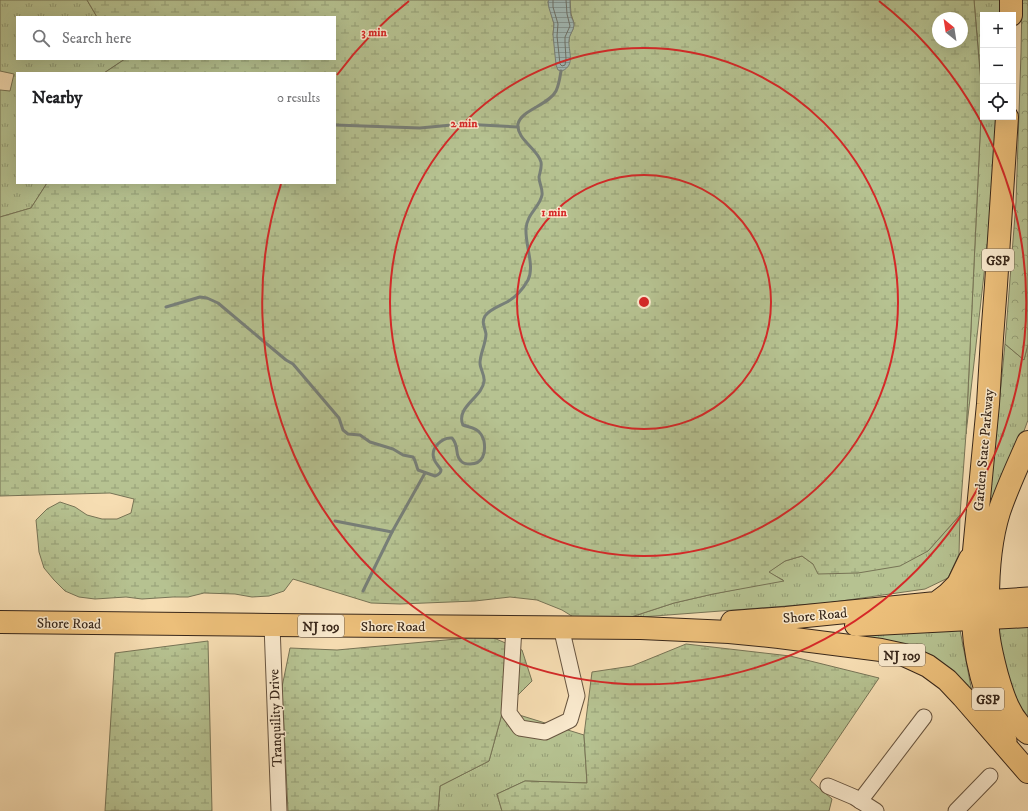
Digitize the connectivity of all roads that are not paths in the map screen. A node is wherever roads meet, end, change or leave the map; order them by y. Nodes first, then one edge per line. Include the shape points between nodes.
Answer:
1 (1011, 0) edge
2 (1010, 12) edge
3 (1007, 120) edge
4 (1028, 442) edge
5 (974, 551) junction
6 (1028, 597) edge
7 (936, 603) junction
8 (979, 609) junction
9 (1028, 616) edge
10 (0, 622) edge
11 (272, 625) junction
12 (514, 627) junction
13 (561, 627) junction
14 (641, 628) junction
15 (728, 632) junction
16 (924, 717) dead end
17 (1028, 733) edge
18 (1028, 772) edge
19 (990, 776) dead end
20 (828, 786) dead end
21 (860, 801) junction
22 (279, 811) edge
23 (876, 811) edge
24 (956, 811) edge

1 - 2 highway
3 - 5 highway, Garden State Parkway / GSP via 988,404
4 - 8 highway via 1010,482 996,523 989,573
5 - 7 highway via 958,584
5 - 8 highway, Garden State Parkway / GSP
6 - 8 main road, NJ 109
7 - 8 main road, Shore Road / NJ 109
7 - 14 highway, Shore Road / NJ 109 via 786,618
8 - 9 highway
8 - 15 highway
8 - 17 highway via 1004,696 1014,718
8 - 18 main road, Garden State Parkway / GSP via 976,658 984,690 997,722
10 - 11 highway, Shore Road / NJ 109
11 - 12 highway, Shore Road / NJ 109
11 - 22 street, Tranquility Drive
12 - 13 highway, Shore Road / NJ 109
12 - 13 street via 510,713 520,728 545,732 570,720 577,696
13 - 14 highway, Shore Road / NJ 109
14 - 15 highway, Shore Road / NJ 109
15 - 18 highway, NJ 109 via 881,650 904,655 928,666 947,680
16 - 21 street
19 - 24 street
20 - 21 street
21 - 23 street

